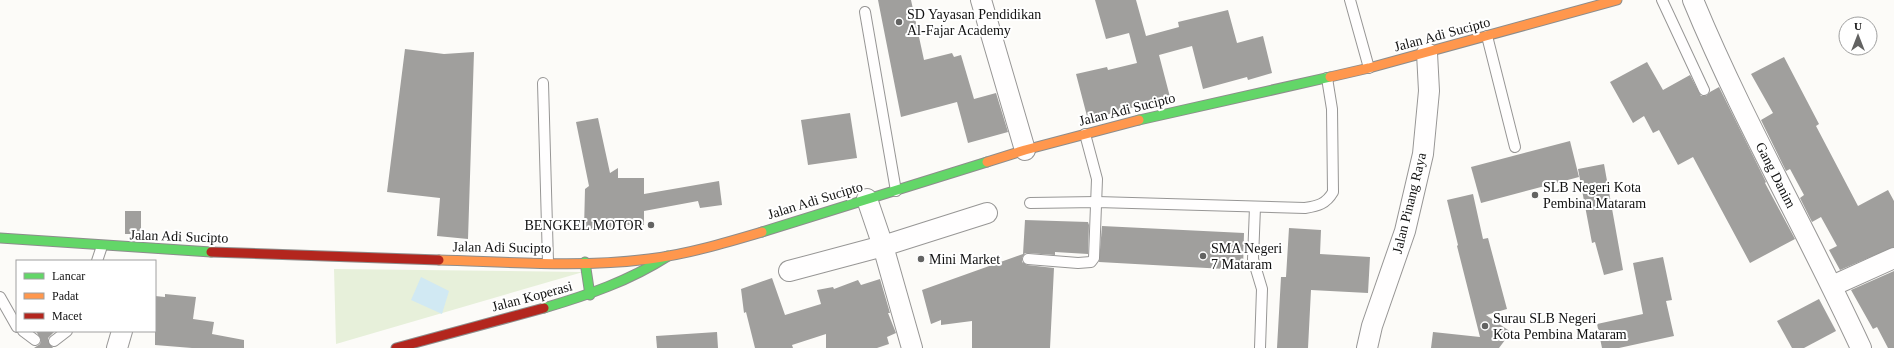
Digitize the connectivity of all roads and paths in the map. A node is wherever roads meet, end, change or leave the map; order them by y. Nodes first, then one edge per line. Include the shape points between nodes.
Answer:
1 (981, 0) edge
2 (1350, 0) edge
3 (1617, 0) edge
4 (1662, 0) edge
5 (1695, 4) edge
6 (865, 12) dead end
7 (1487, 36) junction
8 (1427, 53) junction
9 (1369, 68) junction
10 (1327, 78) junction
11 (543, 83) dead end
12 (1704, 90) dead end
13 (1084, 134) junction
14 (1515, 147) dead end
15 (1025, 150) junction
16 (896, 191) junction
17 (867, 199) junction
18 (1097, 202) junction
19 (1030, 203) dead end
20 (1255, 208) junction
21 (987, 213) dead end
22 (879, 233) junction
23 (0, 238) edge
24 (102, 246) junction
25 (136, 254) edge
26 (668, 256) junction
27 (1894, 258) edge
28 (1028, 259) dead end
29 (97, 260) edge
30 (548, 262) junction
31 (585, 262) junction
32 (789, 272) dead end
33 (1832, 286) junction
34 (590, 295) junction
35 (0, 297) edge
36 (16, 325) edge
37 (24, 332) edge
38 (66, 332) edge
39 (122, 332) edge
40 (35, 340) dead end
41 (54, 341) dead end
42 (117, 348) edge
43 (396, 348) edge
44 (912, 348) edge
45 (1260, 348) edge
46 (1367, 348) edge
47 (1862, 348) edge

1 - 15 street
2 - 9 lane
3 - 7 main road, Jalan Adi Sucipto
4 - 12 lane
5 - 33 street, Gang Danim via 1739,102
6 - 16 lane
7 - 8 main road, Jalan Adi Sucipto
7 - 14 lane
8 - 9 main road, Jalan Adi Sucipto
8 - 46 street, Jalan Pinang Raya via 1429,83 1423,154 1405,231 1372,326
9 - 10 main road, Jalan Adi Sucipto
10 - 13 main road, Jalan Adi Sucipto via 1177,110
10 - 20 lane via 1332,109 1333,192 1329,199 1317,206
11 - 30 lane
13 - 15 main road, Jalan Adi Sucipto
13 - 18 lane via 1095,168
15 - 16 main road, Jalan Adi Sucipto
16 - 17 main road, Jalan Adi Sucipto
17 - 22 street
17 - 26 main road, Jalan Adi Sucipto via 712,247
18 - 19 lane
18 - 20 lane
18 - 28 lane via 1095,252 1091,262
20 - 45 lane via 1253,259 1262,289
21 - 22 street
22 - 32 street
22 - 44 street
23 - 24 main road, Jalan Adi Sucipto
24 - 25 main road, Jalan Adi Sucipto
24 - 29 lane
25 - 30 main road, Jalan Adi Sucipto
26 - 31 main road, Jalan Adi Sucipto via 627,261
26 - 34 main road, Jalan Koperasi via 633,278
27 - 33 street
30 - 31 main road, Jalan Adi Sucipto
31 - 34 main road
33 - 47 street, Gang Danim
34 - 43 main road, Jalan Koperasi
35 - 36 lane
37 - 40 lane
38 - 41 lane
39 - 42 street

